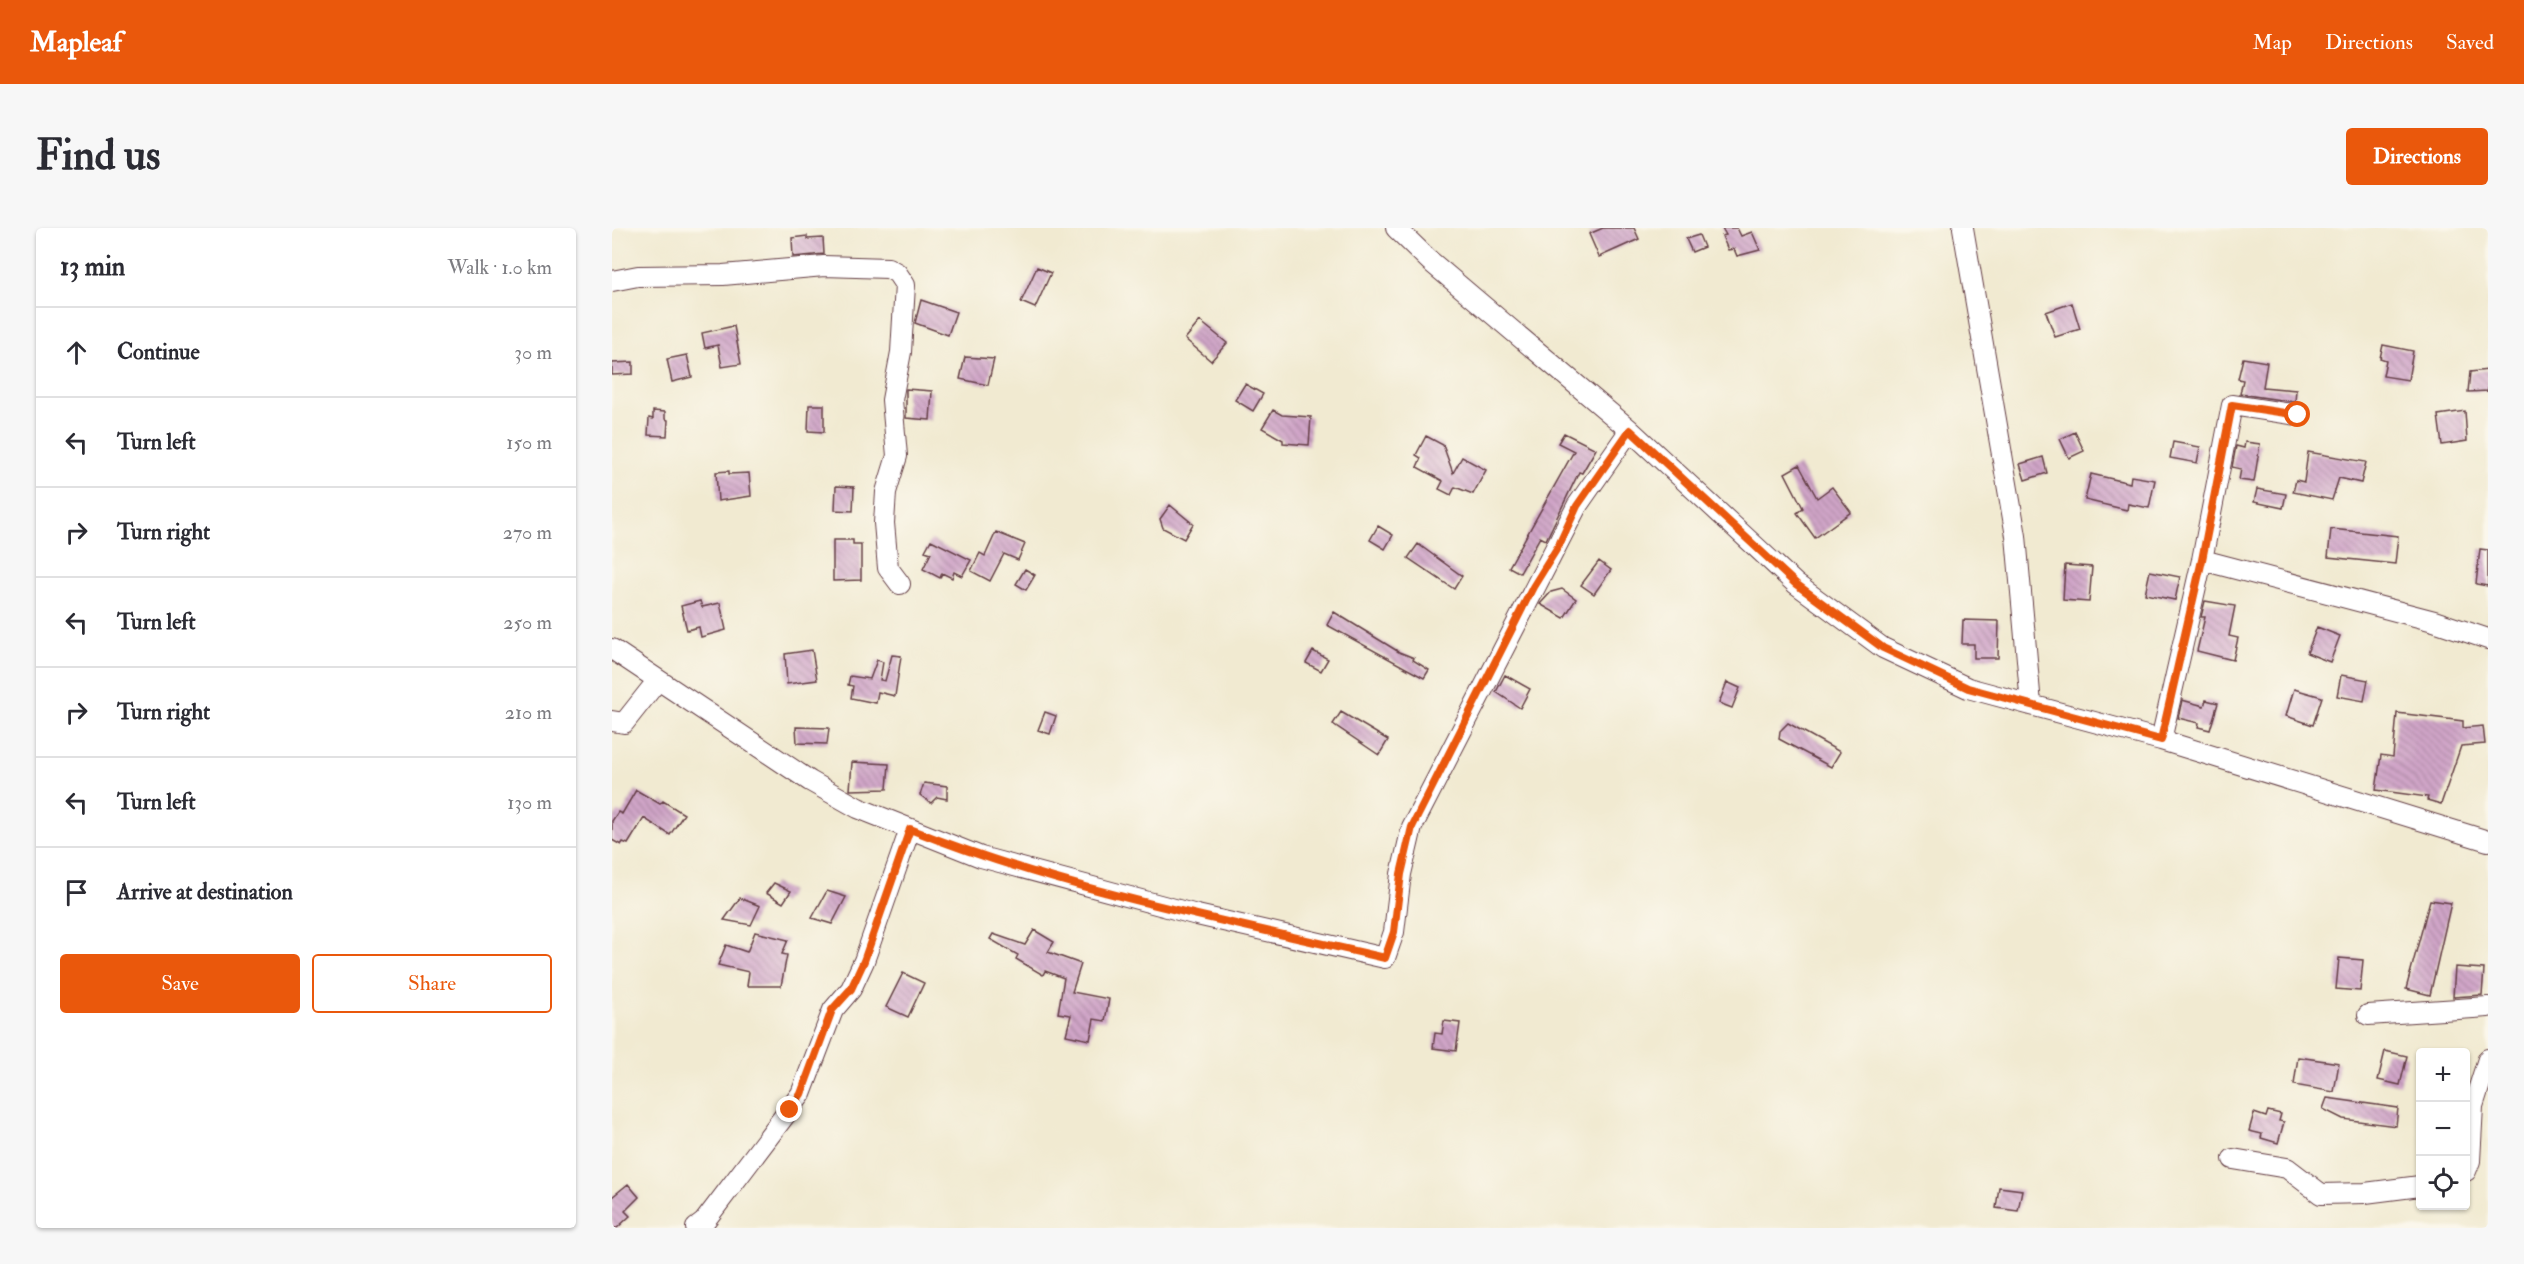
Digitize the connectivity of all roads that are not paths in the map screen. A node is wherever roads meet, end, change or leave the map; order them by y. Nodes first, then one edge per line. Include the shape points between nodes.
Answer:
1 (1396, 228) edge
2 (1964, 228) edge
3 (612, 281) edge
4 (2298, 415) dead end
5 (1630, 430) junction
6 (2202, 560) junction
7 (900, 584) dead end
8 (2488, 639) edge
9 (612, 649) edge
10 (658, 680) junction
11 (2031, 705) junction
12 (612, 721) edge
13 (2161, 740) junction
14 (910, 829) junction
15 (2488, 841) edge
16 (2488, 1007) edge
17 (2368, 1015) dead end
18 (2488, 1059) edge
19 (2233, 1159) dead end
20 (2470, 1161) edge
21 (2416, 1187) edge
22 (696, 1228) edge

1 - 5 street
2 - 11 street via 2016,536
3 - 7 street via 638,276 723,275 824,266 888,268 897,273 904,285 901,352 892,400 897,456 886,492 884,523 888,568
4 - 6 street via 2232,405
5 - 11 street via 1796,584 1883,648 1968,688
5 - 14 street via 1577,506 1412,827 1394,932 1385,958 1197,915 981,857
6 - 8 street
6 - 13 street
9 - 10 street
10 - 12 street via 624,723
10 - 14 street via 810,782 858,808
11 - 13 street
13 - 15 street
14 - 22 street via 864,961 851,989 832,1010 801,1094
16 - 17 street
18 - 20 street via 2473,1106
19 - 21 street via 2287,1167 2321,1194

